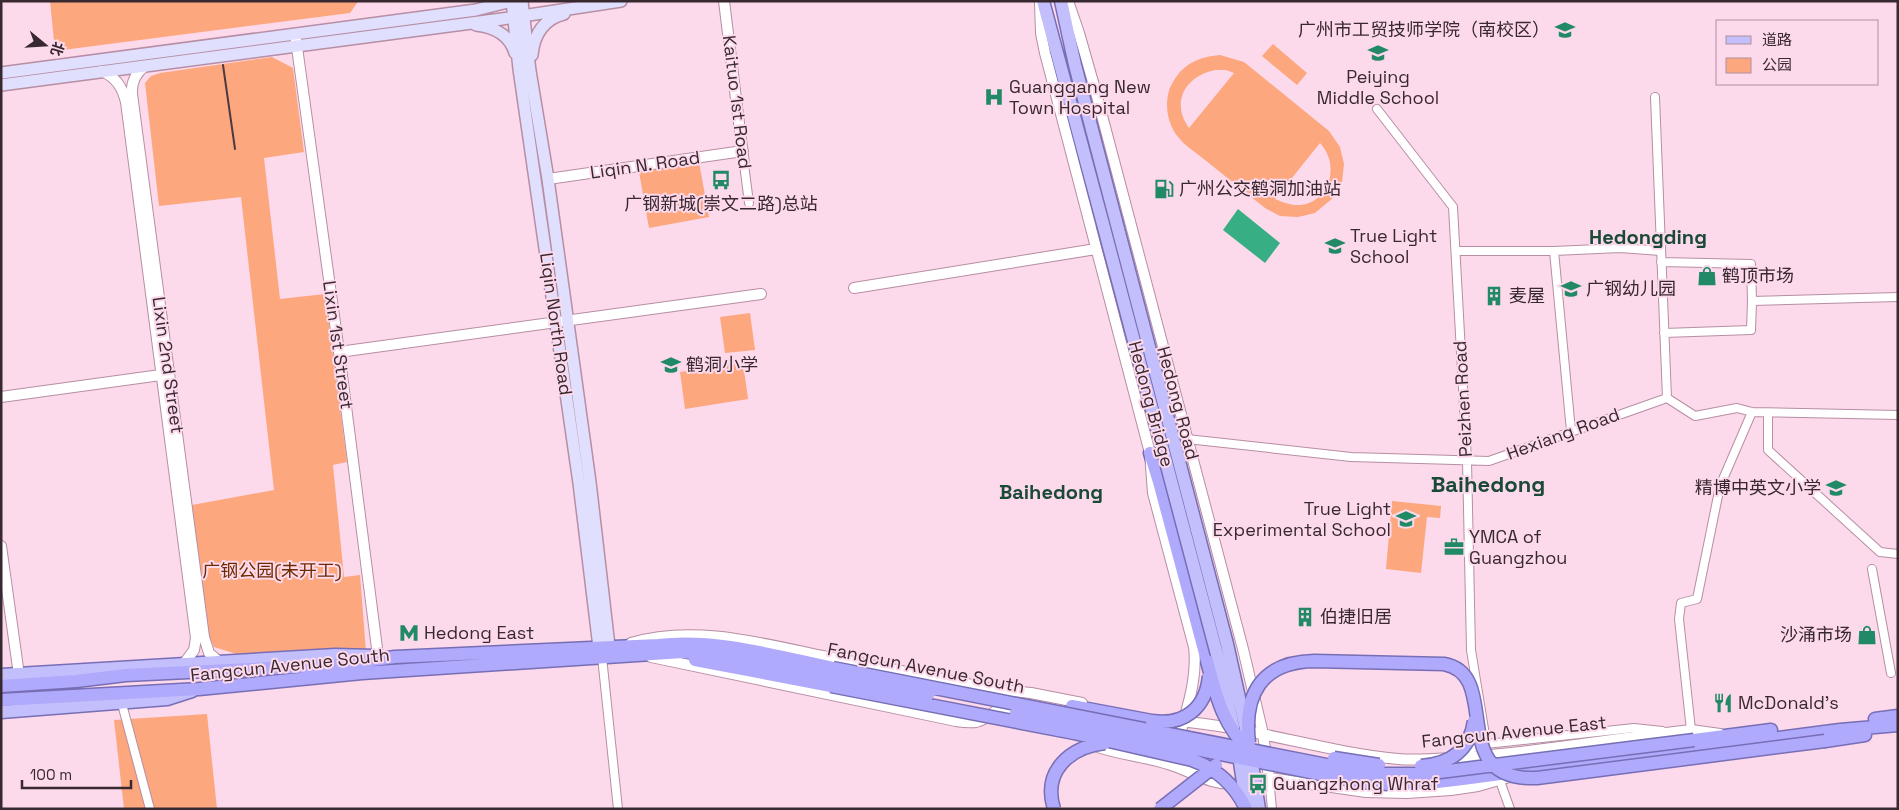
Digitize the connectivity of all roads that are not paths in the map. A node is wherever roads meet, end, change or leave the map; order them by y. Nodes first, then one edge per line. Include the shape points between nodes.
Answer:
1 (486, 1) edge
2 (512, 1) edge
3 (522, 1) edge
4 (621, 1) edge
5 (724, 1) edge
6 (1041, 1) edge
7 (1061, 1) edge
8 (1068, 1) edge
9 (602, 2) edge
10 (476, 10) junction
11 (519, 17) junction
12 (462, 24) junction
13 (295, 34) junction
14 (296, 46) junction
15 (145, 66) junction
16 (525, 70) junction
17 (102, 71) junction
18 (1, 73) edge
19 (1, 85) edge
20 (1654, 97) dead end
21 (1377, 109) dead end
22 (743, 151) junction
23 (744, 164) joint
24 (548, 179) junction
25 (749, 202) dead end
26 (1096, 249) junction
27 (1456, 251) junction
28 (1554, 251) junction
29 (1661, 251) junction
30 (1662, 262) junction
31 (854, 288) dead end
32 (761, 294) dead end
33 (1898, 297) edge
34 (1752, 301) junction
35 (568, 320) junction
36 (555, 322) junction
37 (1664, 333) junction
38 (339, 352) junction
39 (165, 375) junction
40 (1, 396) edge
41 (1667, 398) junction
42 (1752, 412) junction
43 (1768, 412) junction
44 (1898, 415) edge
45 (1181, 416) junction
46 (1143, 430) junction
47 (1570, 431) junction
48 (1187, 439) junction
49 (1150, 454) junction
50 (1467, 461) junction
51 (1, 546) edge
52 (1898, 554) edge
53 (1872, 569) dead end
54 (623, 646) junction
55 (604, 650) junction
56 (643, 655) junction
57 (378, 656) junction
58 (395, 656) junction
59 (1208, 661) junction
60 (221, 663) junction
61 (183, 665) junction
62 (1891, 673) dead end
63 (19, 674) junction
64 (1, 675) edge
65 (832, 677) junction
66 (1, 686) edge
67 (199, 689) junction
68 (992, 689) junction
69 (981, 697) junction
70 (1474, 698) junction
71 (1, 700) edge
72 (122, 704) junction
73 (994, 710) junction
74 (1, 712) edge
75 (1898, 716) edge
76 (1184, 721) junction
77 (1898, 727) edge
78 (1676, 732) junction
79 (1262, 734) junction
80 (1692, 735) junction
81 (1116, 742) junction
82 (1249, 743) junction
83 (1221, 744) junction
84 (1486, 744) junction
85 (1265, 753) junction
86 (1434, 759) junction
87 (1171, 765) junction
88 (1290, 768) junction
89 (1522, 772) junction
90 (1269, 778) junction
91 (1500, 780) junction
92 (150, 809) edge
93 (618, 809) edge
94 (1054, 809) edge
95 (1160, 809) edge
96 (1246, 809) edge
97 (1258, 809) edge
98 (1272, 809) edge
99 (1510, 809) edge

1 - 10 main road
2 - 10 main road
2 - 11 main road, Liqin North Road
3 - 11 main road, Liqin North Road
4 - 9 main road
5 - 22 street, Kaituo 1st Road
6 - 26 street via 1045,53
6 - 96 main road, Hedong Bridge, bridge via 1220,666 1238,746
7 - 82 main road, Hedong Bridge, bridge
8 - 45 street, Hedong Road via 1096,89
9 - 11 main road
9 - 16 main road via 558,15 546,22 533,45
10 - 13 main road
11 - 12 main road
11 - 16 main road, Liqin North Road
12 - 14 main road
12 - 16 main road via 486,26 499,32 507,38
13 - 14 street, Lixin 1st Street
13 - 18 main road
14 - 15 main road
14 - 38 street, Lixin 1st Street
15 - 17 main road
15 - 39 street, Lixin 2nd Street via 136,76 132,94
16 - 24 main road, Liqin North Road
16 - 36 main road, Liqin North Road
17 - 19 main road
17 - 39 street, Lixin 2nd Street via 116,80 124,96
20 - 29 street
21 - 27 street, Peizhen Road via 1453,207
22 - 23 street, Kaituo 1st Road
22 - 24 street, Liqin N. Road
23 - 25 street, Kaituo 1st Road
24 - 35 main road, Liqin North Road
26 - 31 street
26 - 46 street
27 - 28 street
27 - 50 street, Peizhen Road
28 - 29 street via 1620,248
28 - 47 street
29 - 30 street
30 - 34 street via 1751,264
30 - 37 street
32 - 35 street
33 - 34 street
34 - 37 street via 1751,330
35 - 36 street
35 - 55 main road, Liqin North Road via 590,482
36 - 38 street
36 - 55 main road, Liqin North Road
37 - 41 street
38 - 57 street, Lixin 1st Street
39 - 40 street
39 - 60 street, Lixin 2nd Street via 204,637 209,652
39 - 61 street, Lixin 2nd Street via 196,638 194,650
41 - 42 street via 1695,416 1737,408
41 - 47 street, Hexiang Road
42 - 43 street
42 - 80 street via 1720,486 1697,599 1681,602 1679,618
43 - 44 street
43 - 52 street via 1768,450 1880,552
45 - 46 street via 1177,427 1165,436 1154,437
45 - 48 street, Hedong Road
46 - 49 street
47 - 50 street, Hexiang Road via 1489,461
48 - 50 street, Hexiang Road via 1351,457
48 - 79 street, Hedong Road via 1243,649
49 - 59 highway
49 - 76 street via 1153,492 1194,653 1193,683
50 - 84 street, Peizhen Road via 1471,650
51 - 63 street
53 - 62 street
54 - 55 highway, Fangcun Avenue South
54 - 65 highway, Fangcun Avenue South via 679,642 701,644
54 - 68 street, Fangcun Avenue South via 650,638 685,635 725,638
55 - 56 highway, Fangcun Avenue South
55 - 58 highway, Fangcun Avenue South
55 - 67 highway, Fangcun Avenue South
55 - 93 street
56 - 65 highway, Fangcun Avenue South via 701,653
56 - 73 street, Fangcun Avenue South via 956,721 977,722
57 - 58 main road, Fangcun Avenue South
57 - 60 main road, Fangcun Avenue South via 335,655
58 - 66 highway via 335,665 126,675
59 - 69 highway, bridge via 1209,680 1202,701 1185,717 1167,723 1064,704
59 - 88 highway, bridge via 1220,710 1236,736 1257,755
60 - 61 main road, Fangcun Avenue South
61 - 63 main road, Fangcun Avenue South
63 - 64 main road, Fangcun Avenue South
65 - 69 highway, Fangcun Avenue South, bridge
65 - 81 highway, bridge
65 - 88 highway, Fangcun Avenue South, bridge
67 - 71 highway
67 - 72 main road, Fangcun Avenue South via 167,699
68 - 73 street via 998,698
68 - 76 street, Fangcun Avenue South
69 - 83 highway, Fangcun Avenue South, bridge
70 - 77 highway, bridge via 1484,752 1499,769 1519,778 1825,741
70 - 82 highway, bridge via 1467,678 1450,665 1294,663 1272,673 1255,691 1248,713
70 - 83 highway, bridge via 1473,726 1467,743 1453,758 1437,764 1382,766 1277,748
72 - 74 main road, Fangcun Avenue South
72 - 92 street
73 - 87 street, Fangcun Avenue South via 1004,707 1052,716 1096,746
75 - 80 highway, Fangcun Avenue East via 1731,735
76 - 79 street, Fangcun Avenue East
76 - 87 street
77 - 89 highway via 1862,727
78 - 80 street, Fangcun Avenue East
78 - 84 street via 1634,728
78 - 86 street, Fangcun Avenue East via 1499,755
79 - 86 street, Fangcun Avenue East via 1370,756
79 - 90 street, Hedong Road
80 - 85 highway, Fangcun Avenue East, bridge via 1413,775 1368,773
81 - 94 highway, bridge via 1086,747 1065,760 1052,783
81 - 96 highway, bridge via 1204,765 1230,783
82 - 97 main road, Hedong Bridge, bridge
83 - 85 highway, bridge
84 - 86 street
85 - 95 highway, bridge via 1241,752 1226,758
87 - 90 street via 1222,785
88 - 89 highway, bridge via 1388,784 1428,783
89 - 91 street
90 - 91 street via 1392,794 1451,790
90 - 98 street, Hedong Road
91 - 99 street

